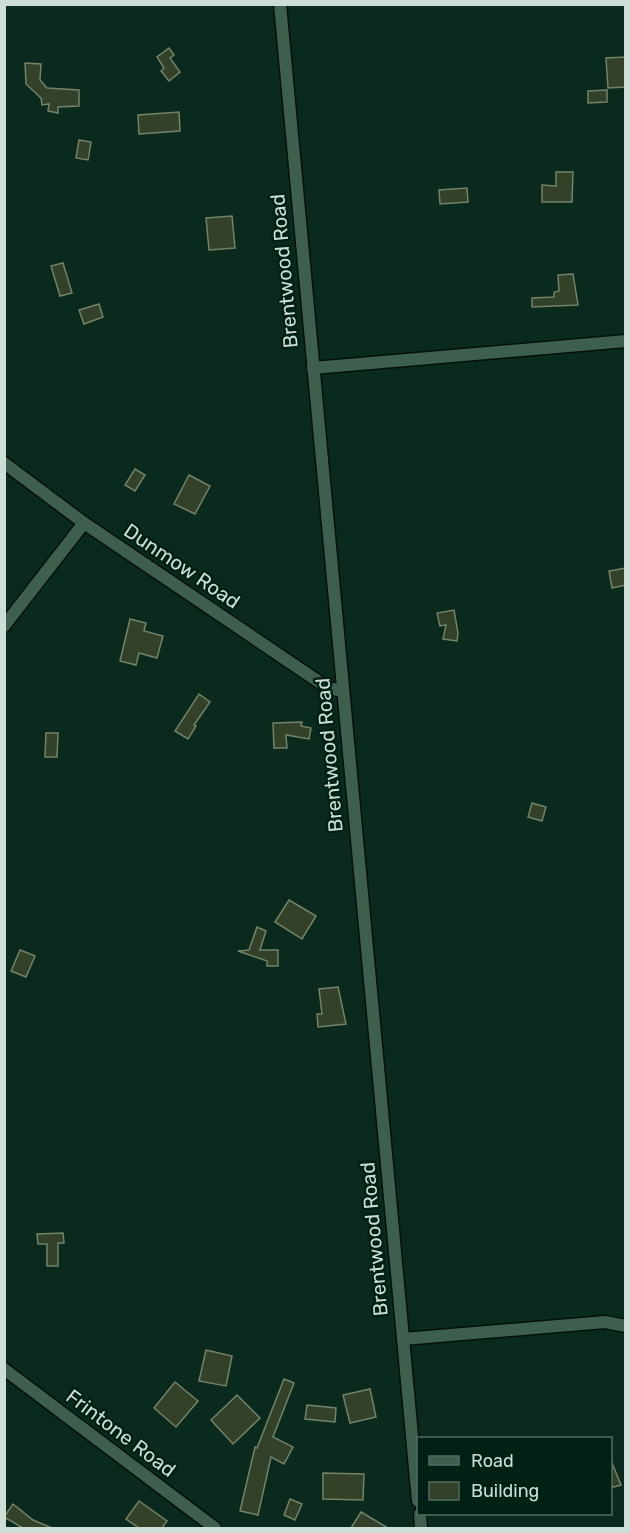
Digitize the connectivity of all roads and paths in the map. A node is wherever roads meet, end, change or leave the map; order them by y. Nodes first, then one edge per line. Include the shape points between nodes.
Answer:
1 (280, 4) edge
2 (626, 341) edge
3 (313, 368) junction
4 (4, 463) edge
5 (84, 523) junction
6 (4, 626) edge
7 (344, 691) junction
8 (626, 1326) edge
9 (403, 1339) junction
10 (4, 1369) edge
11 (417, 1490) edge
12 (215, 1528) edge

1 - 3 street, Brentwood Road
2 - 3 street
3 - 7 street, Brentwood Road
4 - 5 street, Dunmow Road
5 - 6 street
5 - 7 street, Dunmow Road via 328,688
7 - 9 street, Brentwood Road
8 - 9 street via 605,1322
9 - 11 street, Brentwood Road
10 - 12 street, Frintone Road

